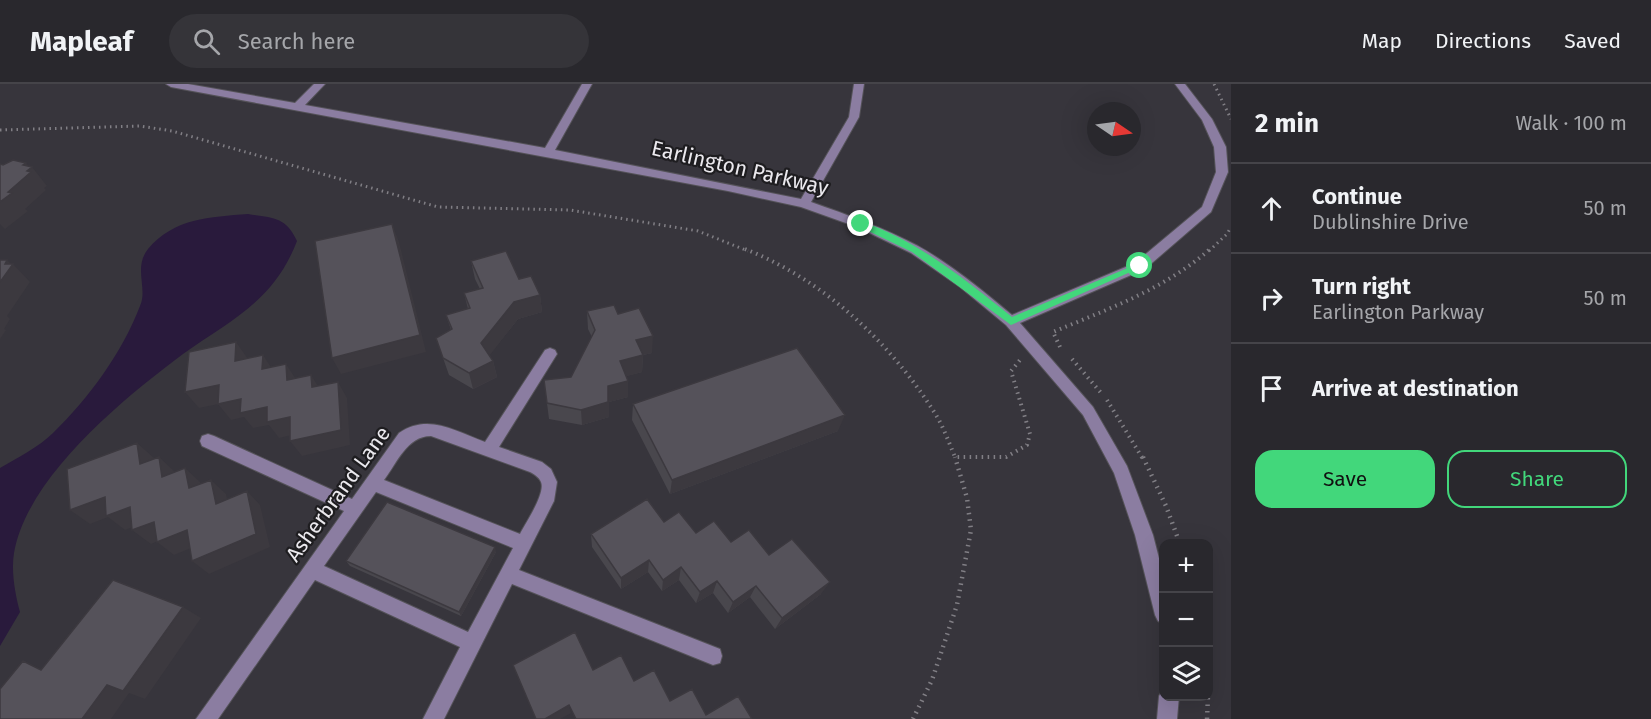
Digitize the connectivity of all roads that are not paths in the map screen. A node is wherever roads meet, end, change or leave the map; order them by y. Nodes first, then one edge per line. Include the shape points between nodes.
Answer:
1 (171, 84) edge
2 (320, 84) edge
3 (588, 84) edge
4 (859, 84) edge
5 (1180, 84) edge
6 (297, 107) junction
7 (1213, 133) junction
8 (1231, 135) edge
9 (548, 152) junction
10 (804, 204) junction
11 (1011, 321) junction
12 (550, 354) dead end
13 (208, 441) dead end
14 (488, 450) junction
15 (373, 483) junction
16 (355, 508) junction
17 (524, 544) junction
18 (311, 569) junction
19 (508, 574) junction
20 (1159, 595) edge
21 (472, 643) junction
22 (713, 656) dead end
23 (1169, 701) edge
24 (206, 719) edge
25 (433, 719) edge
26 (1167, 719) edge

1 - 6 street, Earlington Parkway
2 - 6 street
3 - 9 street
4 - 10 street via 854,117
5 - 7 street
6 - 9 street, Earlington Parkway
7 - 8 street
7 - 11 street via 1220,147 1222,172 1219,194 1207,209 1140,266
9 - 10 street, Earlington Parkway
10 - 11 street, Earlington Parkway via 861,224 915,250
11 - 20 street, Earlington Parkway via 1088,411 1121,471
12 - 14 street
13 - 16 street
14 - 15 street, Asherbrand Lane via 422,429 405,438
14 - 17 street, Asherbrand Lane via 536,467 550,482 550,492
15 - 16 street, Asherbrand Lane
15 - 17 street
16 - 18 street, Asherbrand Lane
17 - 19 street, Asherbrand Lane
18 - 21 street
18 - 24 street, Asherbrand Lane
19 - 21 street, Asherbrand Lane
19 - 22 street
21 - 25 street, Asherbrand Lane
23 - 26 street

